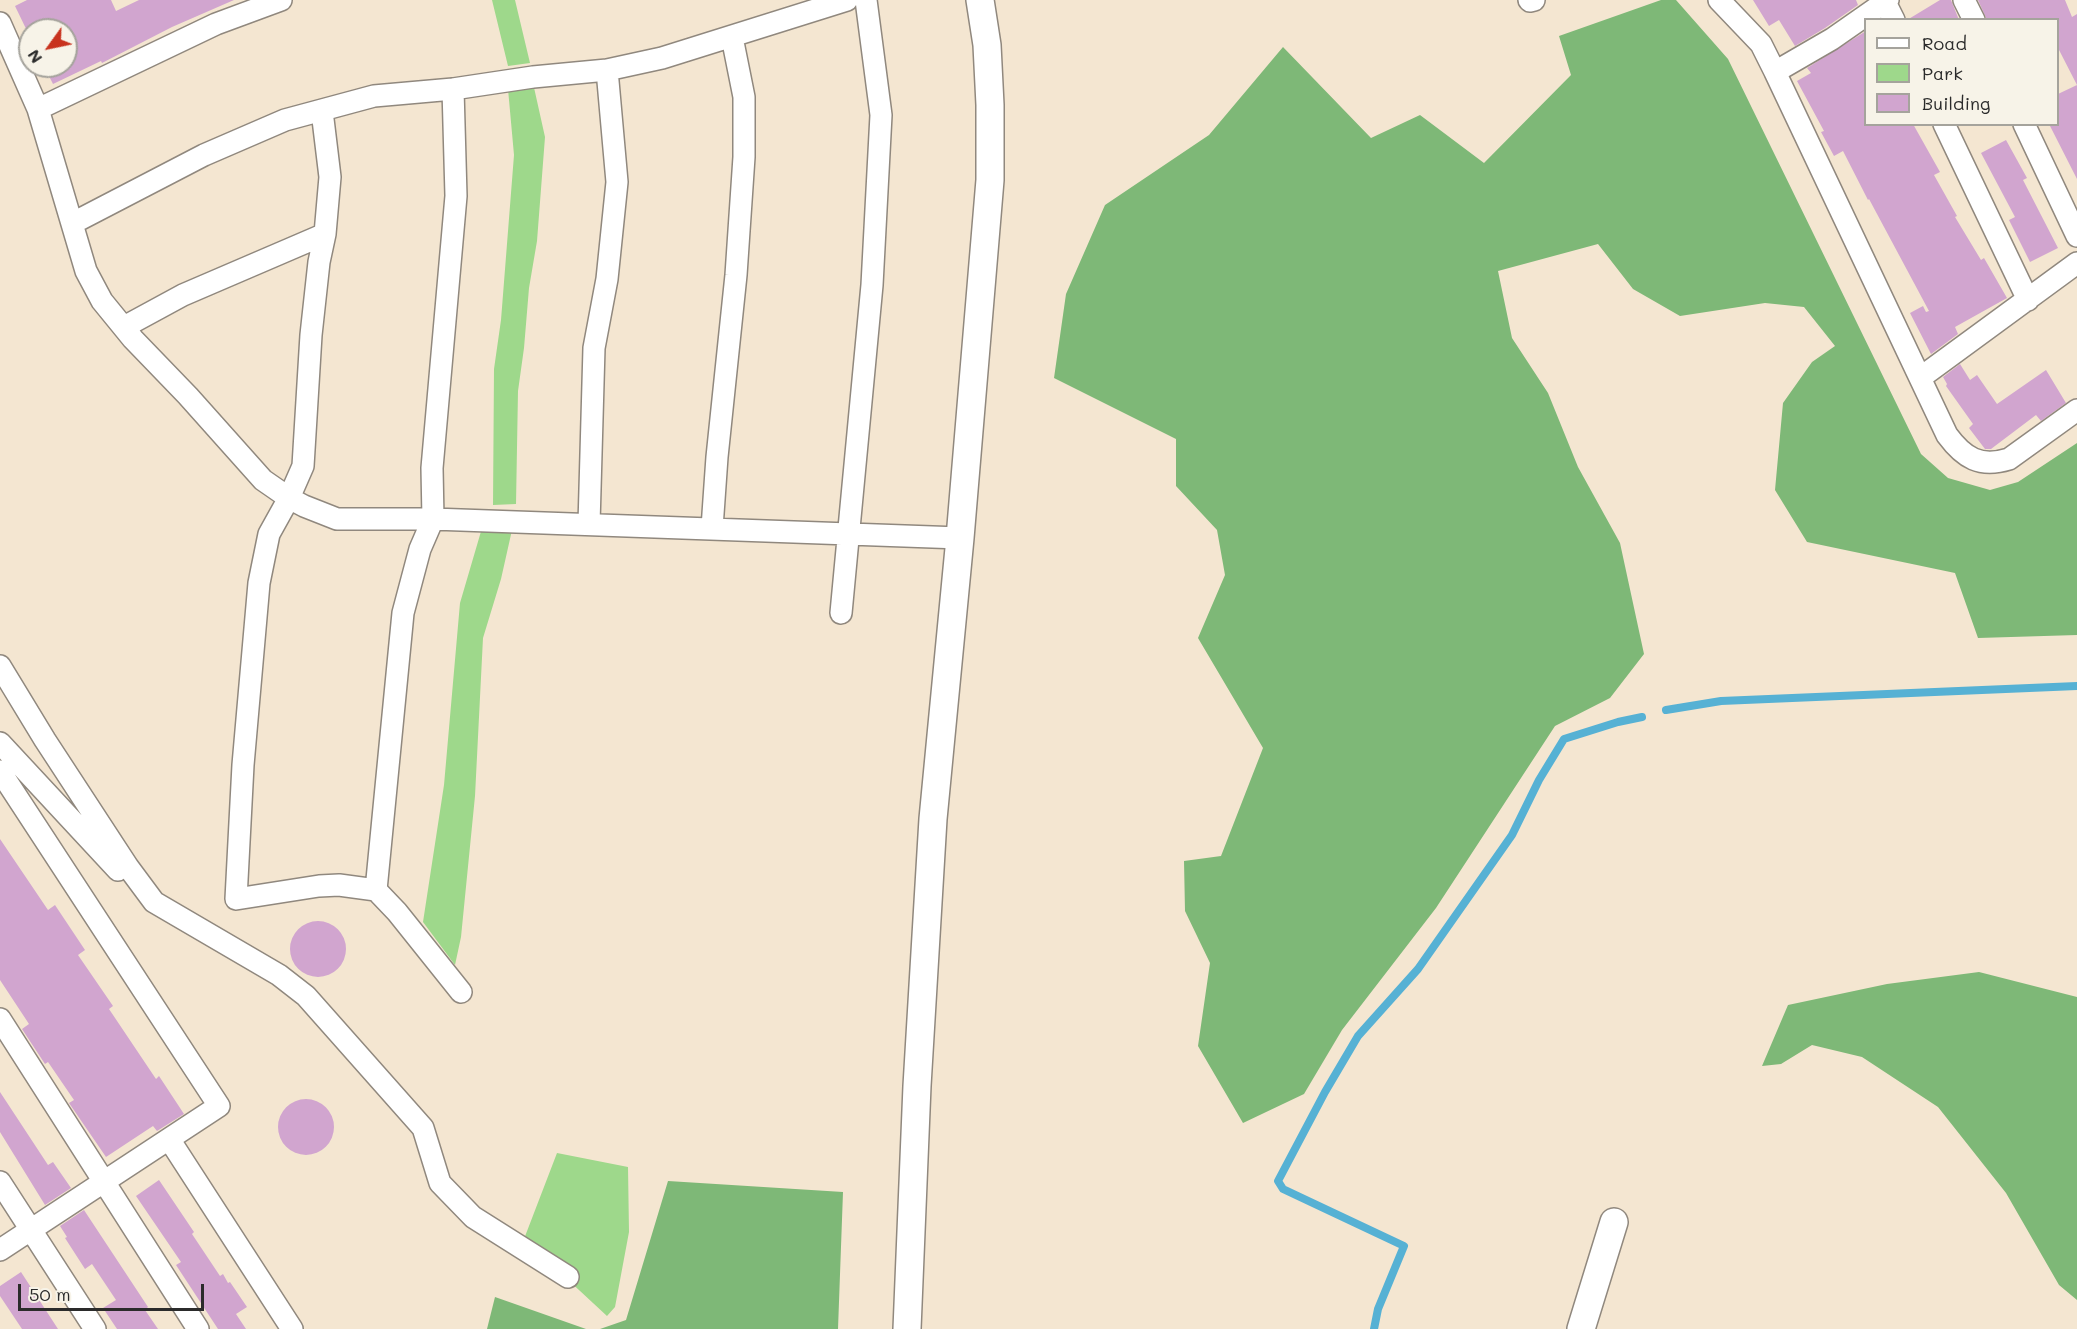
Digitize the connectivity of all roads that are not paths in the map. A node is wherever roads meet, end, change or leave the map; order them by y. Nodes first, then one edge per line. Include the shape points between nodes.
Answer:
1 (281, 0) edge
2 (847, 0) edge
3 (866, 0) edge
4 (980, 0) edge
5 (1719, 0) edge
6 (1964, 0) edge
7 (1889, 7) edge
8 (1869, 18) edge
9 (1973, 18) edge
10 (1864, 21) edge
11 (0, 23) edge
12 (732, 37) junction
13 (607, 70) junction
14 (1774, 72) junction
15 (453, 89) junction
16 (38, 109) junction
17 (322, 111) junction
18 (1945, 126) edge
19 (2025, 126) edge
20 (73, 223) junction
21 (325, 234) junction
22 (2077, 236) edge
23 (2077, 263) edge
24 (2028, 300) junction
25 (124, 327) junction
26 (1920, 378) junction
27 (2077, 410) edge
28 (289, 498) junction
29 (433, 519) junction
30 (589, 524) junction
31 (712, 528) junction
32 (849, 533) junction
33 (960, 538) junction
34 (841, 613) dead end
35 (0, 666) edge
36 (0, 743) edge
37 (0, 771) edge
38 (376, 890) junction
39 (154, 902) junction
40 (461, 992) dead end
41 (0, 1019) edge
42 (169, 1139) junction
43 (0, 1182) edge
44 (103, 1182) junction
45 (1614, 1222) dead end
46 (31, 1230) junction
47 (0, 1250) edge
48 (568, 1277) dead end
49 (95, 1329) edge
50 (198, 1329) edge
51 (292, 1329) edge
52 (907, 1329) edge
53 (1581, 1329) edge

1 - 16 street via 216,24
2 - 12 street
3 - 32 street via 881,115 872,285
4 - 33 street via 988,55 990,180
5 - 14 street via 1761,44
6 - 9 street
7 - 8 street
10 - 14 street
11 - 16 street
12 - 13 street
12 - 31 street via 744,97 744,157
13 - 15 street
13 - 30 street via 616,182 607,279 594,348
14 - 26 street
15 - 17 street via 374,96
15 - 29 street via 456,196 434,447
16 - 20 street
17 - 20 street via 285,120 204,155
17 - 21 street via 330,177
18 - 24 street
19 - 22 street
20 - 25 street via 86,271 102,301
21 - 25 street via 183,295
21 - 28 street via 311,335 303,466
23 - 24 street
24 - 26 street
25 - 28 street via 262,480
26 - 27 street via 1947,435 1967,457 1983,463 2009,459
28 - 29 street via 337,519
28 - 38 street via 269,534 259,583 236,899 319,886
29 - 30 street
29 - 38 street via 402,613
30 - 31 street
31 - 32 street
32 - 33 street
32 - 34 street
33 - 52 street via 933,819
35 - 39 street
36 - 39 street via 131,883
37 - 42 street via 219,1106
38 - 40 street
39 - 48 street via 279,975 306,996 423,1128 440,1183 473,1217
41 - 44 street
42 - 44 street
42 - 51 street
43 - 46 street
44 - 46 street
44 - 50 street
45 - 53 street
46 - 47 street
46 - 49 street

